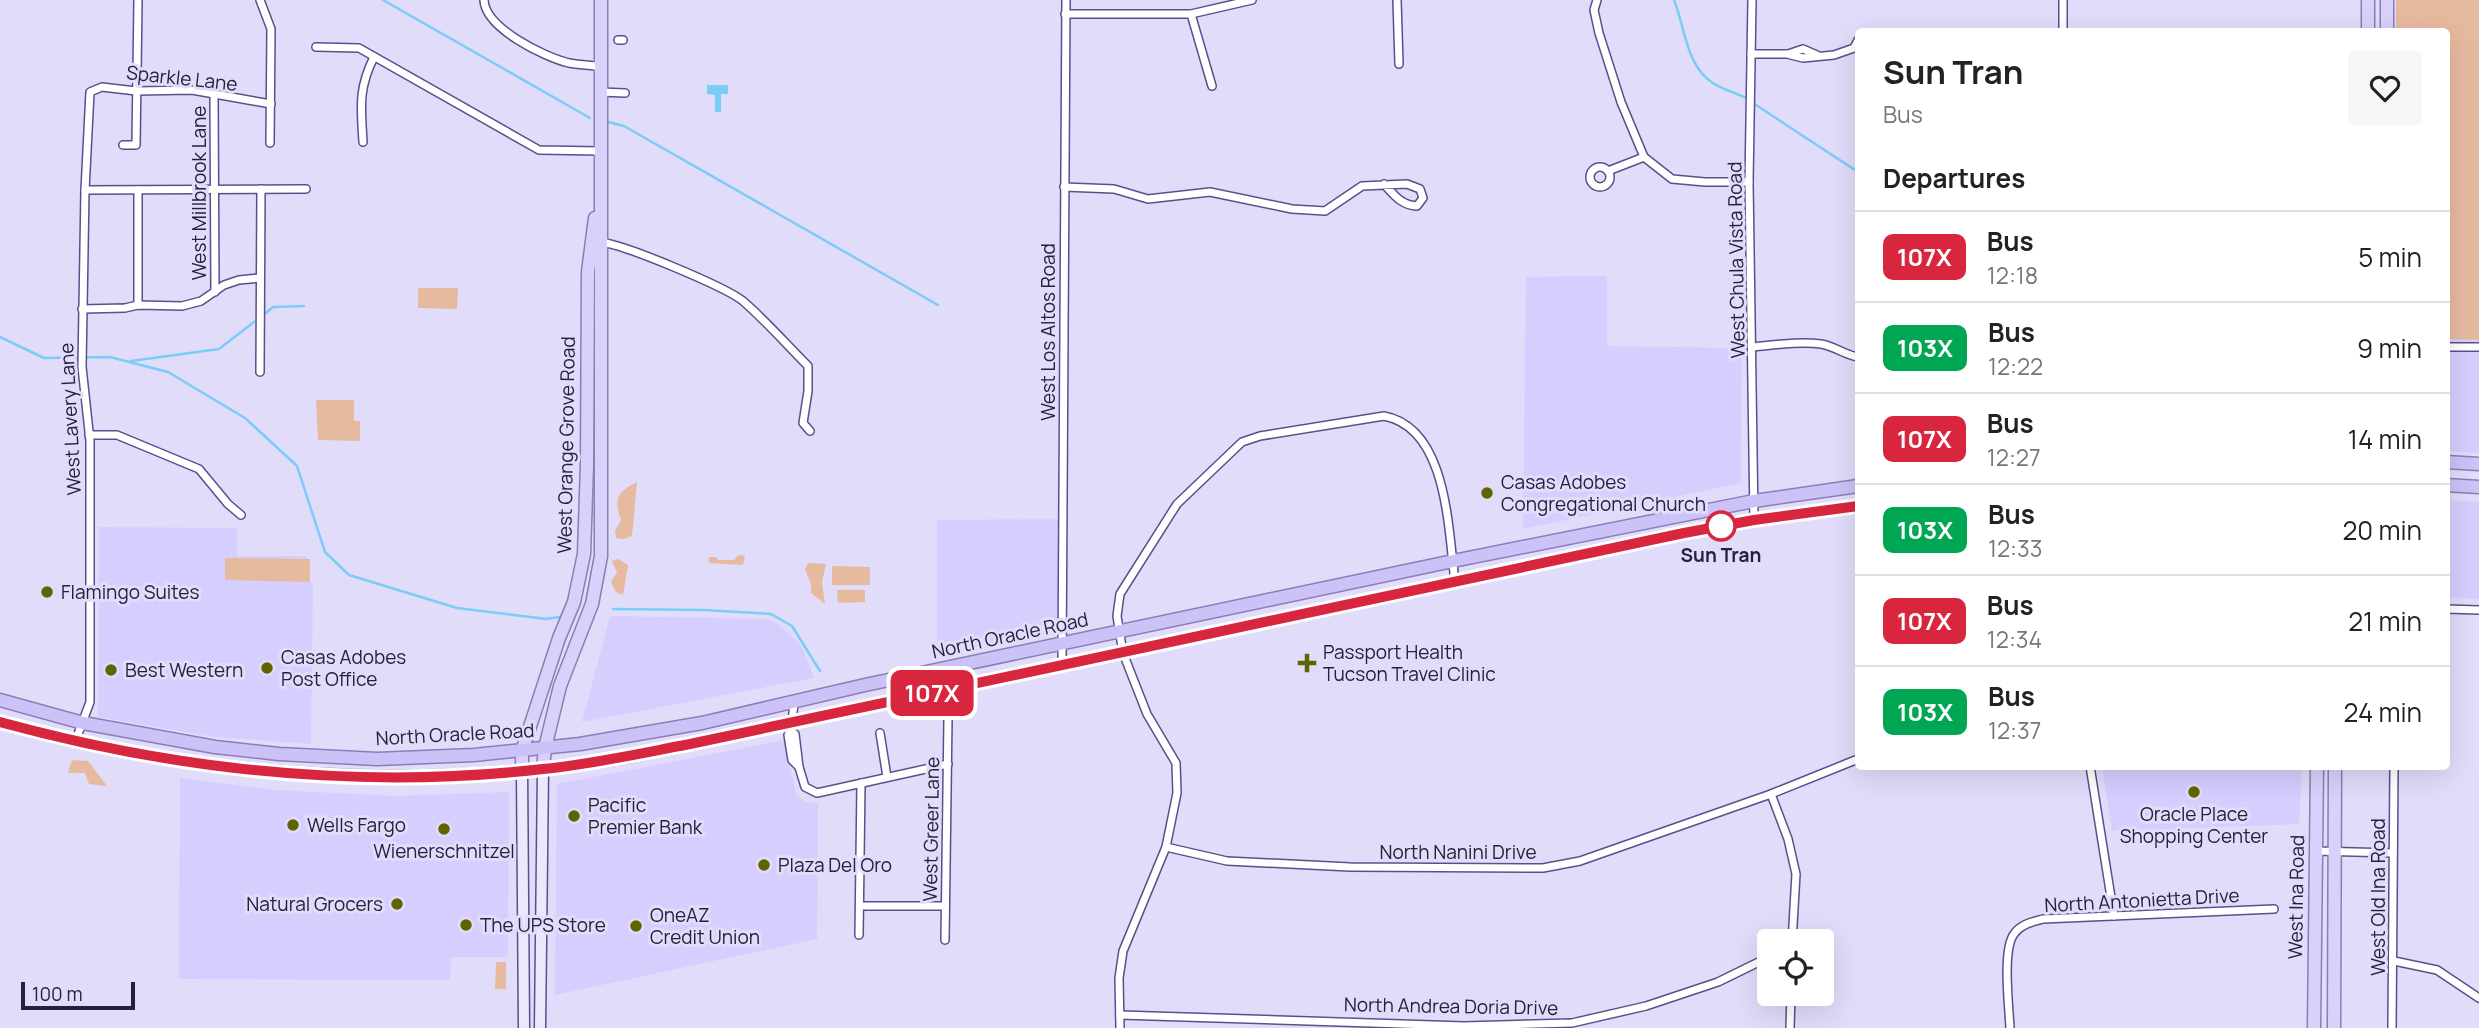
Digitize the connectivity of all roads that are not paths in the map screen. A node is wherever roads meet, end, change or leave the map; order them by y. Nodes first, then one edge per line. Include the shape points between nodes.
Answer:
1 (138, 0) edge
2 (260, 0) edge
3 (484, 0) edge
4 (601, 0) edge
5 (1066, 0) edge
6 (1252, 0) edge
7 (1397, 0) edge
8 (1597, 0) edge
9 (1752, 0) edge
10 (2063, 0) edge
11 (2368, 0) edge
12 (2387, 0) edge
13 (1065, 14) junction
14 (1191, 14) junction
15 (2063, 28) edge
16 (2368, 28) edge
17 (2387, 28) edge
18 (1855, 46) edge
19 (316, 47) dead end
20 (1751, 54) junction
21 (374, 57) junction
22 (1399, 64) dead end
23 (602, 66) junction
24 (1212, 86) dead end
25 (136, 91) junction
26 (90, 92) joint
27 (601, 92) junction
28 (625, 93) dead end
29 (214, 94) junction
30 (271, 104) junction
31 (363, 142) dead end
32 (270, 143) dead end
33 (123, 145) dead end
34 (601, 151) junction
35 (1644, 156) junction
36 (1608, 171) dead end
37 (1749, 181) junction
38 (1384, 184) junction
39 (1063, 187) junction
40 (215, 189) junction
41 (261, 189) junction
42 (306, 189) dead end
43 (85, 190) junction
44 (138, 190) junction
45 (596, 242) junction
46 (260, 278) junction
47 (215, 292) junction
48 (138, 304) junction
49 (82, 309) junction
50 (1753, 347) junction
51 (2450, 347) edge
52 (2479, 347) edge
53 (1855, 356) edge
54 (260, 372) dead end
55 (810, 431) dead end
56 (89, 435) junction
57 (2450, 462) edge
58 (2479, 464) edge
59 (2450, 485) edge
60 (1855, 486) edge
61 (2479, 487) edge
62 (1754, 501) junction
63 (1855, 506) edge
64 (241, 515) dead end
65 (1754, 520) junction
66 (1452, 561) junction
67 (1455, 581) junction
68 (2450, 609) edge
69 (2479, 610) edge
70 (1119, 631) junction
71 (1062, 644) junction
72 (1123, 653) junction
73 (1062, 665) junction
74 (0, 700) edge
75 (794, 703) junction
76 (948, 718) dead end
77 (0, 722) edge
78 (83, 723) junction
79 (791, 727) junction
80 (880, 733) dead end
81 (75, 742) junction
82 (545, 748) junction
83 (522, 751) junction
84 (1855, 760) edge
85 (948, 764) junction
86 (543, 769) junction
87 (2091, 770) edge
88 (2317, 770) edge
89 (2328, 770) edge
90 (2335, 770) edge
91 (2394, 770) edge
92 (522, 771) junction
93 (887, 777) junction
94 (861, 783) junction
95 (1771, 794) junction
96 (2334, 794) junction
97 (1166, 847) junction
98 (2315, 851) junction
99 (2333, 852) junction
100 (2393, 853) junction
101 (860, 906) junction
102 (945, 906) junction
103 (2274, 909) dead end
104 (2114, 916) junction
105 (1793, 929) edge
106 (859, 935) dead end
107 (945, 940) dead end
108 (2393, 961) junction
109 (1757, 963) edge
110 (2479, 998) edge
111 (1791, 1006) edge
112 (1120, 1015) junction
113 (524, 1028) edge
114 (540, 1028) edge
115 (1120, 1028) edge
116 (1790, 1028) edge
117 (2010, 1028) edge
118 (2314, 1028) edge
119 (2334, 1028) edge
120 (2392, 1028) edge

1 - 25 street
2 - 30 street via 271,29
3 - 23 street via 492,20 537,51 568,62
4 - 23 main road, West Orange Grove Road
5 - 13 street, West Los Altos Road
6 - 14 street
7 - 22 street
8 - 35 street via 1594,10 1620,102
9 - 20 street, West Chula Vista Road
10 - 15 street
11 - 16 main road
12 - 17 main road
13 - 14 street
13 - 39 street, West Los Altos Road
14 - 24 street
18 - 20 street via 1834,55 1803,49
19 - 21 street via 359,48
20 - 37 street, West Chula Vista Road
21 - 31 street via 360,99
21 - 34 street via 539,150
23 - 27 main road, West Orange Grove Road
25 - 26 street, Sparkle Lane via 102,87
25 - 29 street, Sparkle Lane
25 - 33 street via 136,145
26 - 43 street, West Lavery Lane
27 - 28 street
27 - 34 main road, West Orange Grove Road
29 - 30 street, Sparkle Lane
29 - 40 street, West Millbrook Lane
30 - 32 street
34 - 45 main road, West Orange Grove Road
35 - 36 street
35 - 37 street via 1672,179
37 - 50 street, West Chula Vista Road
38 - 38 street via 1408,184 1420,189 1423,198 1417,206 1410,206
38 - 39 street via 1362,187 1325,211 1210,192 1148,199 1114,189
39 - 71 street, West Los Altos Road
40 - 41 street
40 - 44 street
40 - 47 street, West Millbrook Lane
41 - 42 street
41 - 46 street
43 - 44 street
43 - 49 street, West Lavery Lane
44 - 48 street
45 - 55 street via 631,250 741,300 808,366 803,423
45 - 82 main road, West Orange Grove Road via 601,556 592,604 560,686
45 - 83 main road, West Orange Grove Road via 588,272 584,554 574,602
46 - 47 street via 239,280
46 - 54 street
47 - 48 street via 182,306
48 - 49 street
49 - 56 street, West Lavery Lane
50 - 53 street via 1824,344
50 - 62 street, West Chula Vista Road
51 - 52 street
56 - 64 street via 117,435 199,469
56 - 78 street, West Lavery Lane via 90,702
57 - 58 highway
59 - 61 highway
60 - 62 highway, North Oracle Road
62 - 65 street, West Chula Vista Road
62 - 66 highway, North Oracle Road
63 - 65 highway, North Oracle Road
65 - 67 highway, North Oracle Road
66 - 67 street
66 - 70 highway, North Oracle Road
66 - 70 street via 1441,476 1405,422 1384,416 1260,436 1242,442 1177,504 1120,594
67 - 72 highway, North Oracle Road
68 - 69 street
70 - 71 highway, North Oracle Road
70 - 72 street
71 - 73 street, West Los Altos Road
71 - 75 highway, North Oracle Road
72 - 73 highway, North Oracle Road
72 - 97 street via 1147,714 1176,763 1177,793
73 - 79 highway, North Oracle Road
74 - 78 highway, North Oracle Road
75 - 79 street
75 - 82 highway, North Oracle Road
76 - 85 street, West Greer Lane
77 - 81 highway, North Oracle Road
78 - 81 street, West Lavery Lane
78 - 83 highway, North Oracle Road via 215,747 308,756 377,759
79 - 86 highway, North Oracle Road
79 - 94 street via 792,760 807,789 823,792
80 - 93 street
81 - 92 highway, North Oracle Road via 208,765 318,776
82 - 83 highway, North Oracle Road
82 - 86 main road, West Orange Grove Road
83 - 92 main road, West Orange Grove Road
84 - 95 street, North Nanini Drive
85 - 93 street
85 - 102 street, West Greer Lane
86 - 92 highway, North Oracle Road
86 - 114 main road, West Orange Grove Road
87 - 104 street
88 - 98 main road, West Ina Road
89 - 96 main road
90 - 96 main road, West Ina Road
91 - 100 street, West Old Ina Road
92 - 113 main road, West Orange Grove Road
93 - 94 street
94 - 101 street
95 - 97 street, North Nanini Drive via 1580,861 1543,869 1227,860
95 - 105 street via 1796,874
96 - 99 main road, West Ina Road
97 - 112 street via 1123,951
98 - 99 street
98 - 118 main road, West Ina Road
99 - 100 street
99 - 119 main road, West Ina Road
100 - 108 street, West Old Ina Road
101 - 102 street
101 - 106 street
102 - 107 street, West Greer Lane
103 - 104 street, North Antonietta Drive
104 - 117 street, North Antonietta Drive via 2043,919 2014,933 2007,947
108 - 110 street via 2437,970
108 - 120 street, West Old Ina Road
109 - 112 street, North Andrea Doria Drive via 1718,982 1646,1006 1572,1023 1464,1026
111 - 116 street
112 - 115 street

